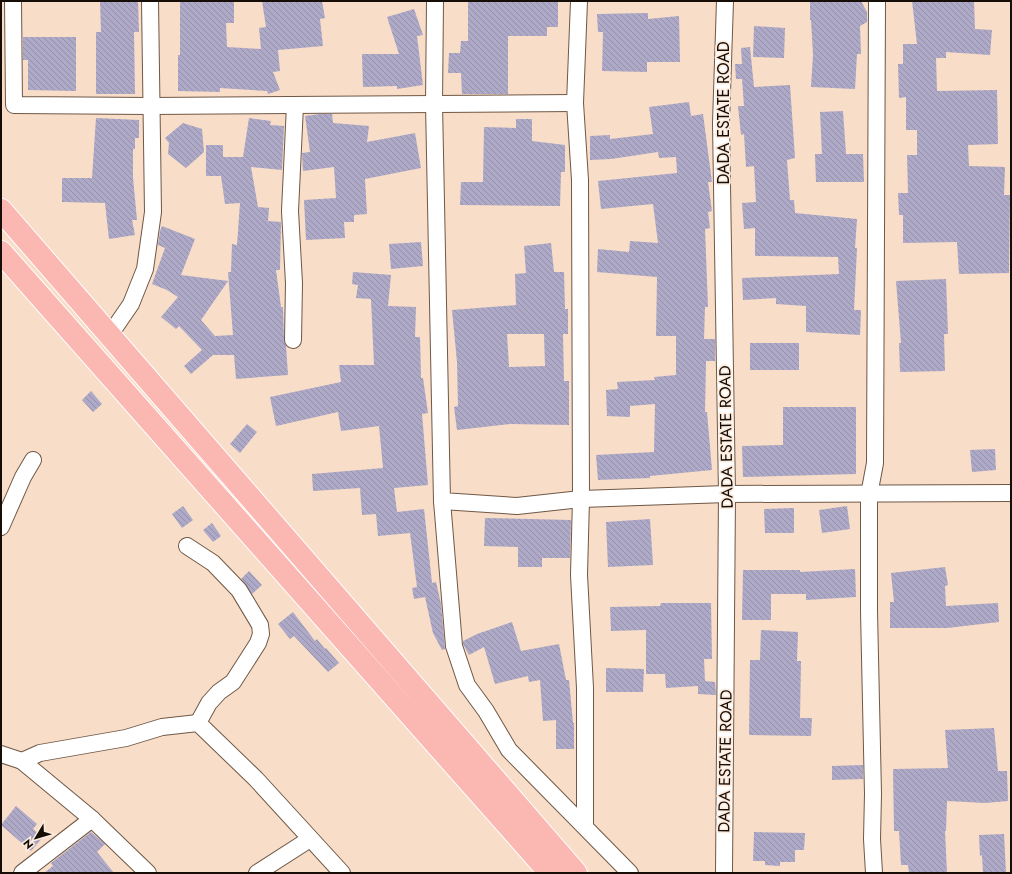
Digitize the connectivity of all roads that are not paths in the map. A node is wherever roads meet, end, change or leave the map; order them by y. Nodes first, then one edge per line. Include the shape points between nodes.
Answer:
1 (13, 1) edge
2 (150, 1) edge
3 (435, 1) edge
4 (579, 1) edge
5 (725, 1) edge
6 (877, 1) edge
7 (575, 103) junction
8 (434, 104) junction
9 (295, 105) junction
10 (150, 106) junction
11 (1, 210) edge
12 (1, 252) edge
13 (109, 336) junction
14 (294, 340) dead end
15 (33, 460) dead end
16 (1011, 493) edge
17 (727, 494) junction
18 (869, 495) junction
19 (581, 499) junction
20 (442, 501) junction
21 (1, 527) edge
22 (186, 546) dead end
23 (198, 723) junction
24 (1, 754) edge
25 (22, 761) junction
26 (92, 819) junction
27 (585, 825) junction
28 (310, 839) junction
29 (22, 873) edge
30 (148, 873) edge
31 (257, 873) edge
32 (342, 873) edge
33 (550, 873) edge
34 (576, 873) edge
35 (630, 873) edge
36 (724, 873) edge
37 (874, 873) edge

1 - 10 street via 14,105
2 - 10 street
3 - 8 street
4 - 7 street
5 - 17 street, DADA ESTATE ROAD via 721,123
6 - 18 street via 875,463
7 - 8 street
7 - 19 street via 580,180
8 - 9 street
8 - 20 street
9 - 10 street
9 - 14 street via 290,211
10 - 13 street via 153,212 145,269 131,304
11 - 13 highway
12 - 33 highway
13 - 34 highway
15 - 21 street
16 - 18 street
17 - 18 street
17 - 19 street
17 - 36 street, DADA ESTATE ROAD
18 - 37 street
19 - 20 street via 517,506
19 - 27 street via 579,575 585,688
20 - 27 street via 454,646 467,684 509,750
22 - 23 street via 213,563 239,590 260,625 258,643 233,682 209,703
23 - 25 street via 162,727 126,738 40,753
23 - 28 street via 256,779
24 - 25 street
25 - 26 street
26 - 29 street
26 - 30 street
27 - 35 street
28 - 31 street
28 - 32 street

